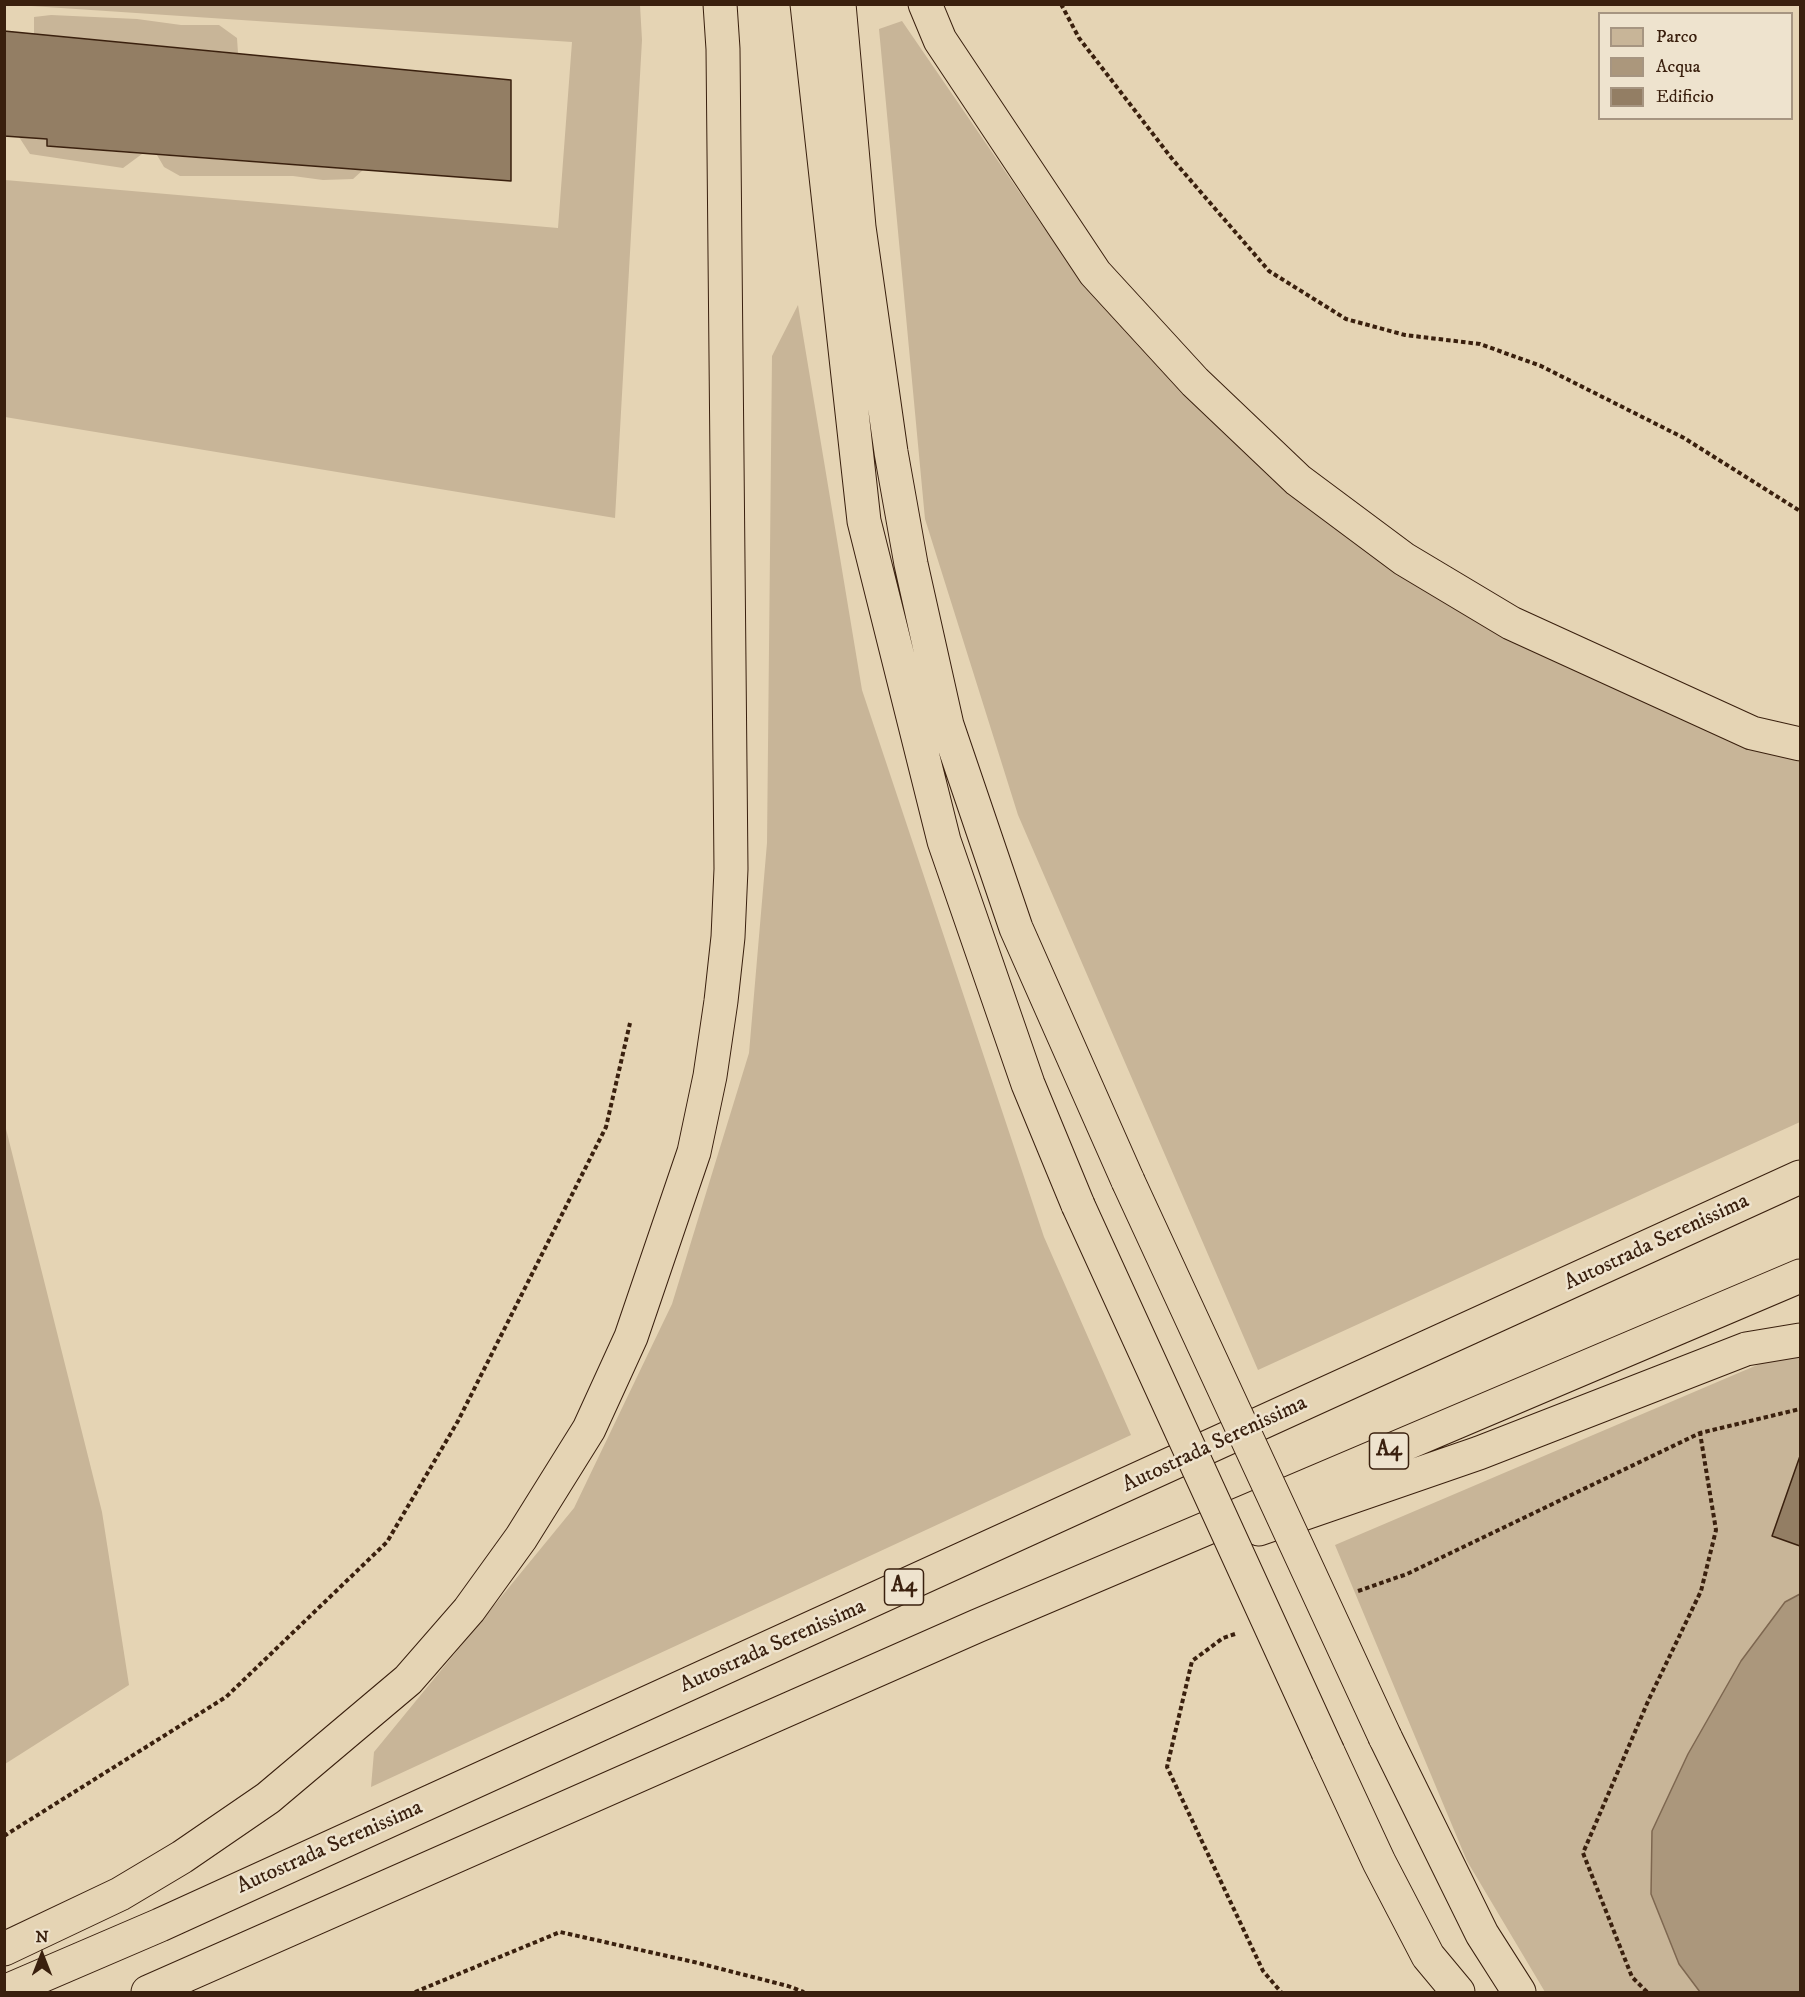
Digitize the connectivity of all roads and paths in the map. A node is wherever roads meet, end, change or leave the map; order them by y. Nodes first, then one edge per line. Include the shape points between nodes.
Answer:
1 (720, 4) edge
2 (807, 4) edge
3 (839, 4) edge
4 (925, 4) edge
5 (1061, 4) edge
6 (1800, 511) edge
7 (1800, 744) edge
8 (630, 1023) dead end
9 (1800, 1177) edge
10 (1800, 1276) edge
11 (1800, 1340) edge
12 (1800, 1409) edge
13 (977, 1626) junction
14 (4, 1836) edge
15 (4, 1948) edge
16 (4, 1992) edge
17 (148, 1992) edge
18 (415, 1992) edge
19 (804, 1992) edge
20 (1458, 1992) edge
21 (1519, 1992) edge
22 (1647, 1992) edge

1 - 15 highway via 731,846 728,937 710,1076 694,1152 631,1337 590,1429 520,1538 469,1610 408,1680 268,1798 182,1857 120,1894
2 - 20 highway, bridge via 864,521 944,841 1028,1084 1078,1205 1380,1862 1428,1956
3 - 21 highway, bridge via 859,227 911,564 947,725 1016,928 1128,1181 1385,1737 1482,1934
4 - 7 highway via 940,40 1095,273 1195,382 1298,480 1404,559 1511,623 1752,733
5 - 6 path via 1079,38 1173,160 1269,271 1346,319 1405,335 1480,344 1541,366 1684,438
8 - 14 path via 606,1127 458,1421 387,1542 226,1697
9 - 16 highway, Autostrada Serenissima / A4 via 160,1925
10 - 13 highway, A4
11 - 13 highway via 1746,1349 1479,1453
12 - 22 path via 1700,1433 1716,1530 1701,1592 1649,1699 1583,1853 1632,1977
13 - 17 highway, A4
18 - 19 path via 560,1932

